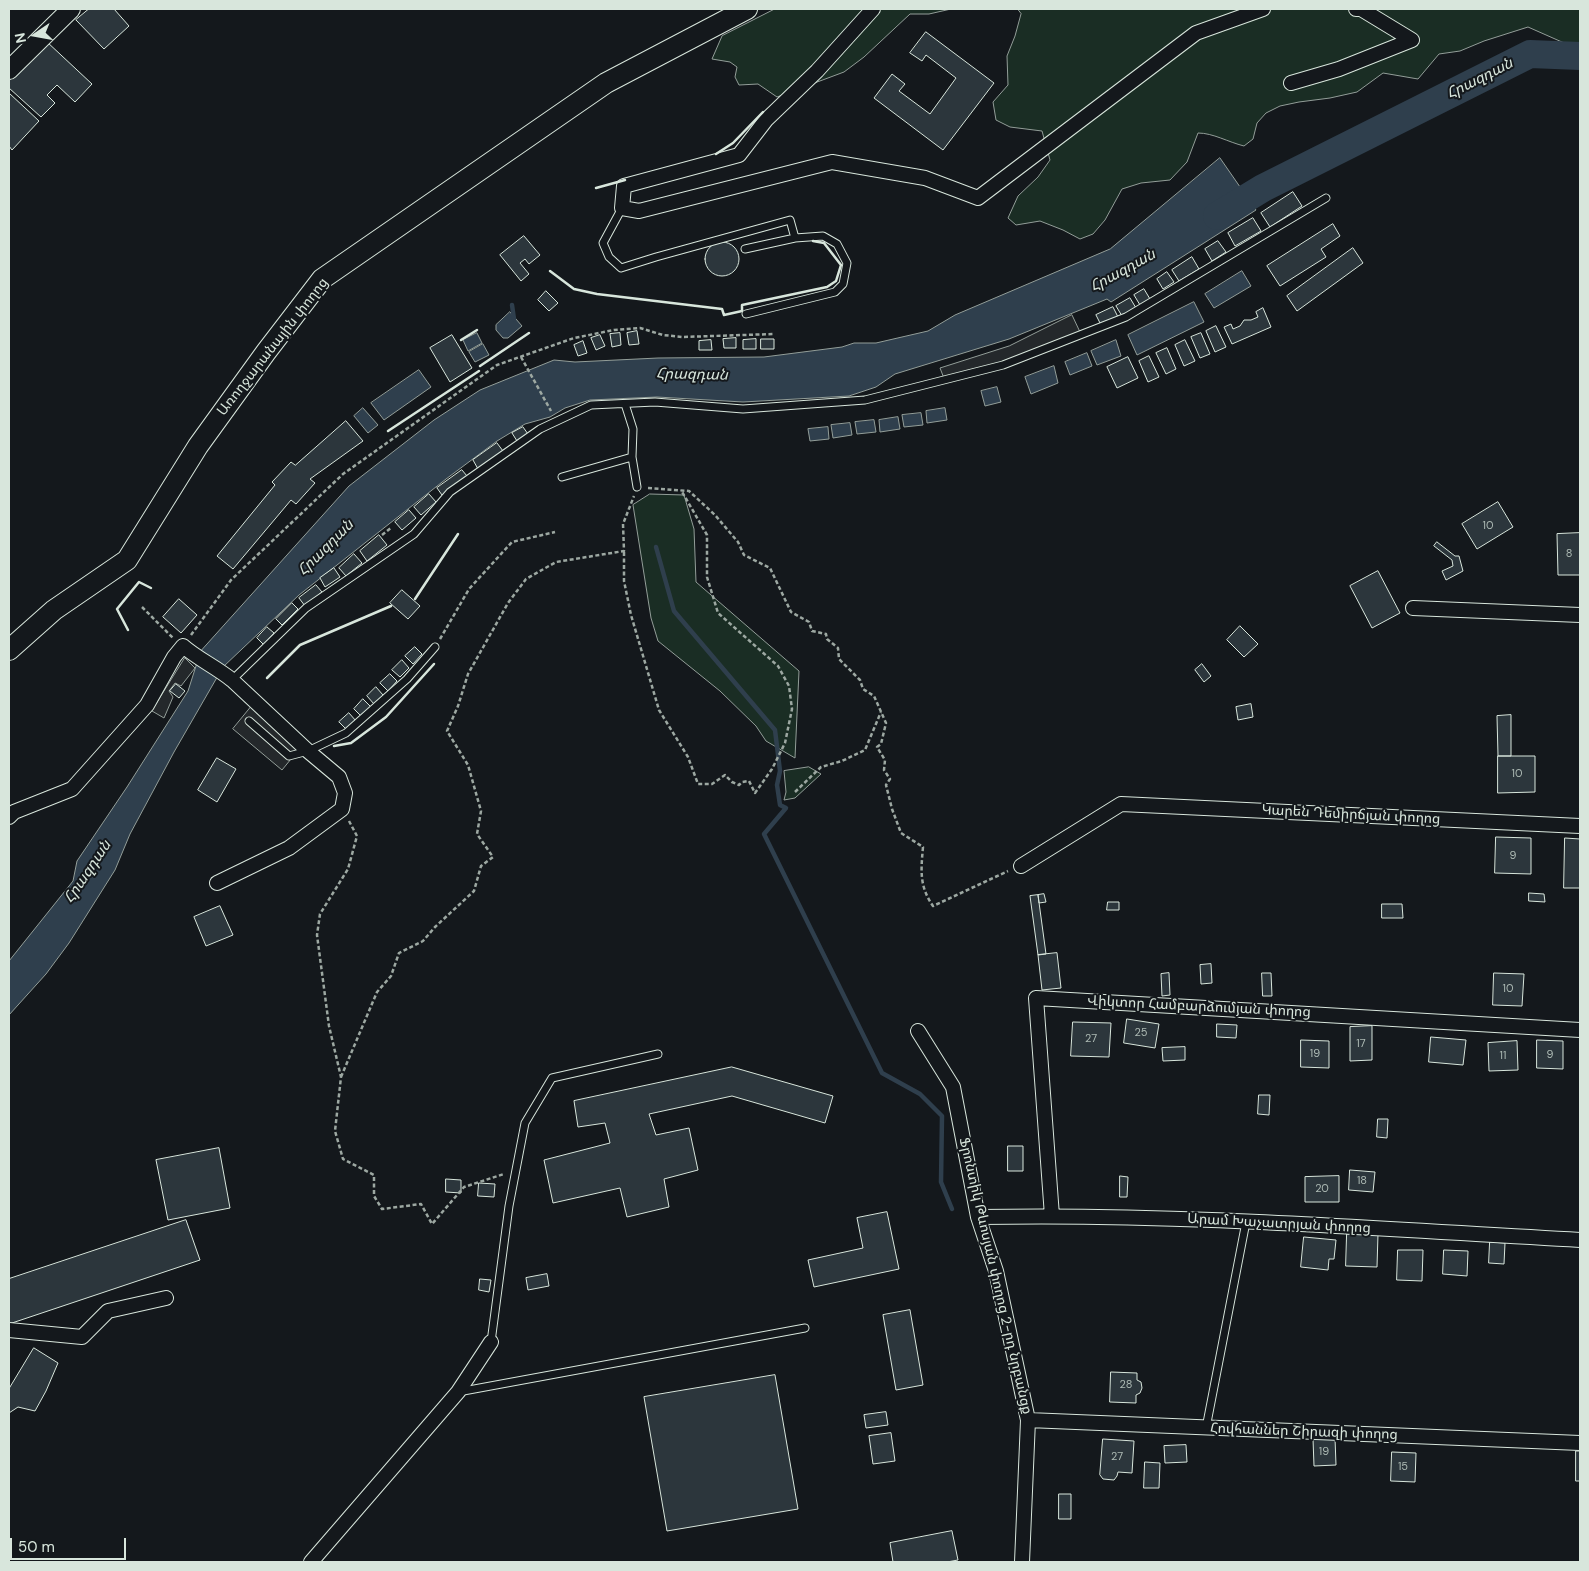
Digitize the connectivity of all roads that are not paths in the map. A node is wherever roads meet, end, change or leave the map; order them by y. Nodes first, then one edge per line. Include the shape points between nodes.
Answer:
1 (70, 9) edge
2 (747, 9) edge
3 (873, 9) edge
4 (1263, 9) edge
5 (1356, 9) edge
6 (9, 70) edge
7 (1291, 83) dead end
8 (1326, 198) dead end
9 (622, 208) junction
10 (795, 238) junction
11 (745, 249) dead end
12 (746, 314) dead end
13 (625, 404) junction
14 (632, 457) junction
15 (562, 477) dead end
16 (637, 487) road end
17 (1413, 608) dead end
18 (1580, 615) edge
19 (435, 646) road end
20 (9, 650) edge
21 (227, 676) junction
22 (249, 722) dead end
23 (308, 751) junction
24 (9, 817) edge
25 (1580, 826) edge
26 (1021, 866) road end
27 (217, 883) dead end
28 (1580, 1030) edge
29 (918, 1031) dead end
30 (658, 1054) dead end
31 (1052, 1216) junction
32 (978, 1217) junction
33 (1246, 1222) junction
34 (1580, 1240) edge
35 (166, 1298) dead end
36 (805, 1328) dead end
37 (9, 1330) edge
38 (491, 1342) joint
39 (458, 1392) junction
40 (1028, 1420) junction
41 (1206, 1428) junction
42 (1580, 1444) edge
43 (311, 1562) edge
44 (1022, 1562) edge

1 - 6 street
2 - 20 main road, Առողջարանային փողոց via 606,83 322,278 198,446 127,560 54,610
3 - 9 street via 817,71 766,120 739,155 624,186
4 - 9 street via 1196,33 978,198 925,178 832,162 639,211
5 - 7 street via 1412,40 1339,69
8 - 13 lane via 1126,317 1003,365 865,400 743,409 655,402
9 - 10 lane via 603,243 609,257 620,268 790,220
10 - 11 lane
10 - 12 lane via 823,236 837,244 847,263 842,284 835,292
13 - 14 lane via 633,429
13 - 21 lane via 591,405 540,428 450,492 414,534 306,608
14 - 15 lane
14 - 16 lane
17 - 18 street
19 - 23 lane via 407,679 346,733
21 - 23 street
21 - 24 street via 195,656 185,643 147,705 72,789 14,812
22 - 23 lane via 288,756
23 - 27 street via 339,777 345,793 342,809 289,848
25 - 26 street, Կարեն Դեմիրճյան փողոց via 1121,804
28 - 31 street, Վիկտոր Համբարձումյան փողոց via 1036,998
29 - 32 street, Ֆրոնտիկ Թևոսյան փողոց 2-րդ նրբանցք via 953,1087
30 - 38 lane via 552,1078 525,1123 509,1206
31 - 32 street, Արամ Խաչատրյան փողոց
31 - 33 street, Արամ Խաչատրյան փողոց
32 - 40 street, Ֆրոնտիկ Թևոսյան փողոց 2-րդ նրբանցք via 996,1271
33 - 34 street, Արամ Խաչատրյան փողոց
33 - 41 lane
35 - 37 street via 108,1311 82,1337
36 - 39 lane
38 - 39 street
39 - 43 street
40 - 41 street, Հովհաններ Շիրազի փողոց
40 - 44 street, Ֆրոնտիկ Թևոսյան փողոց 2-րդ նրբանցք
41 - 42 street, Հովհաններ Շիրազի փողոց

